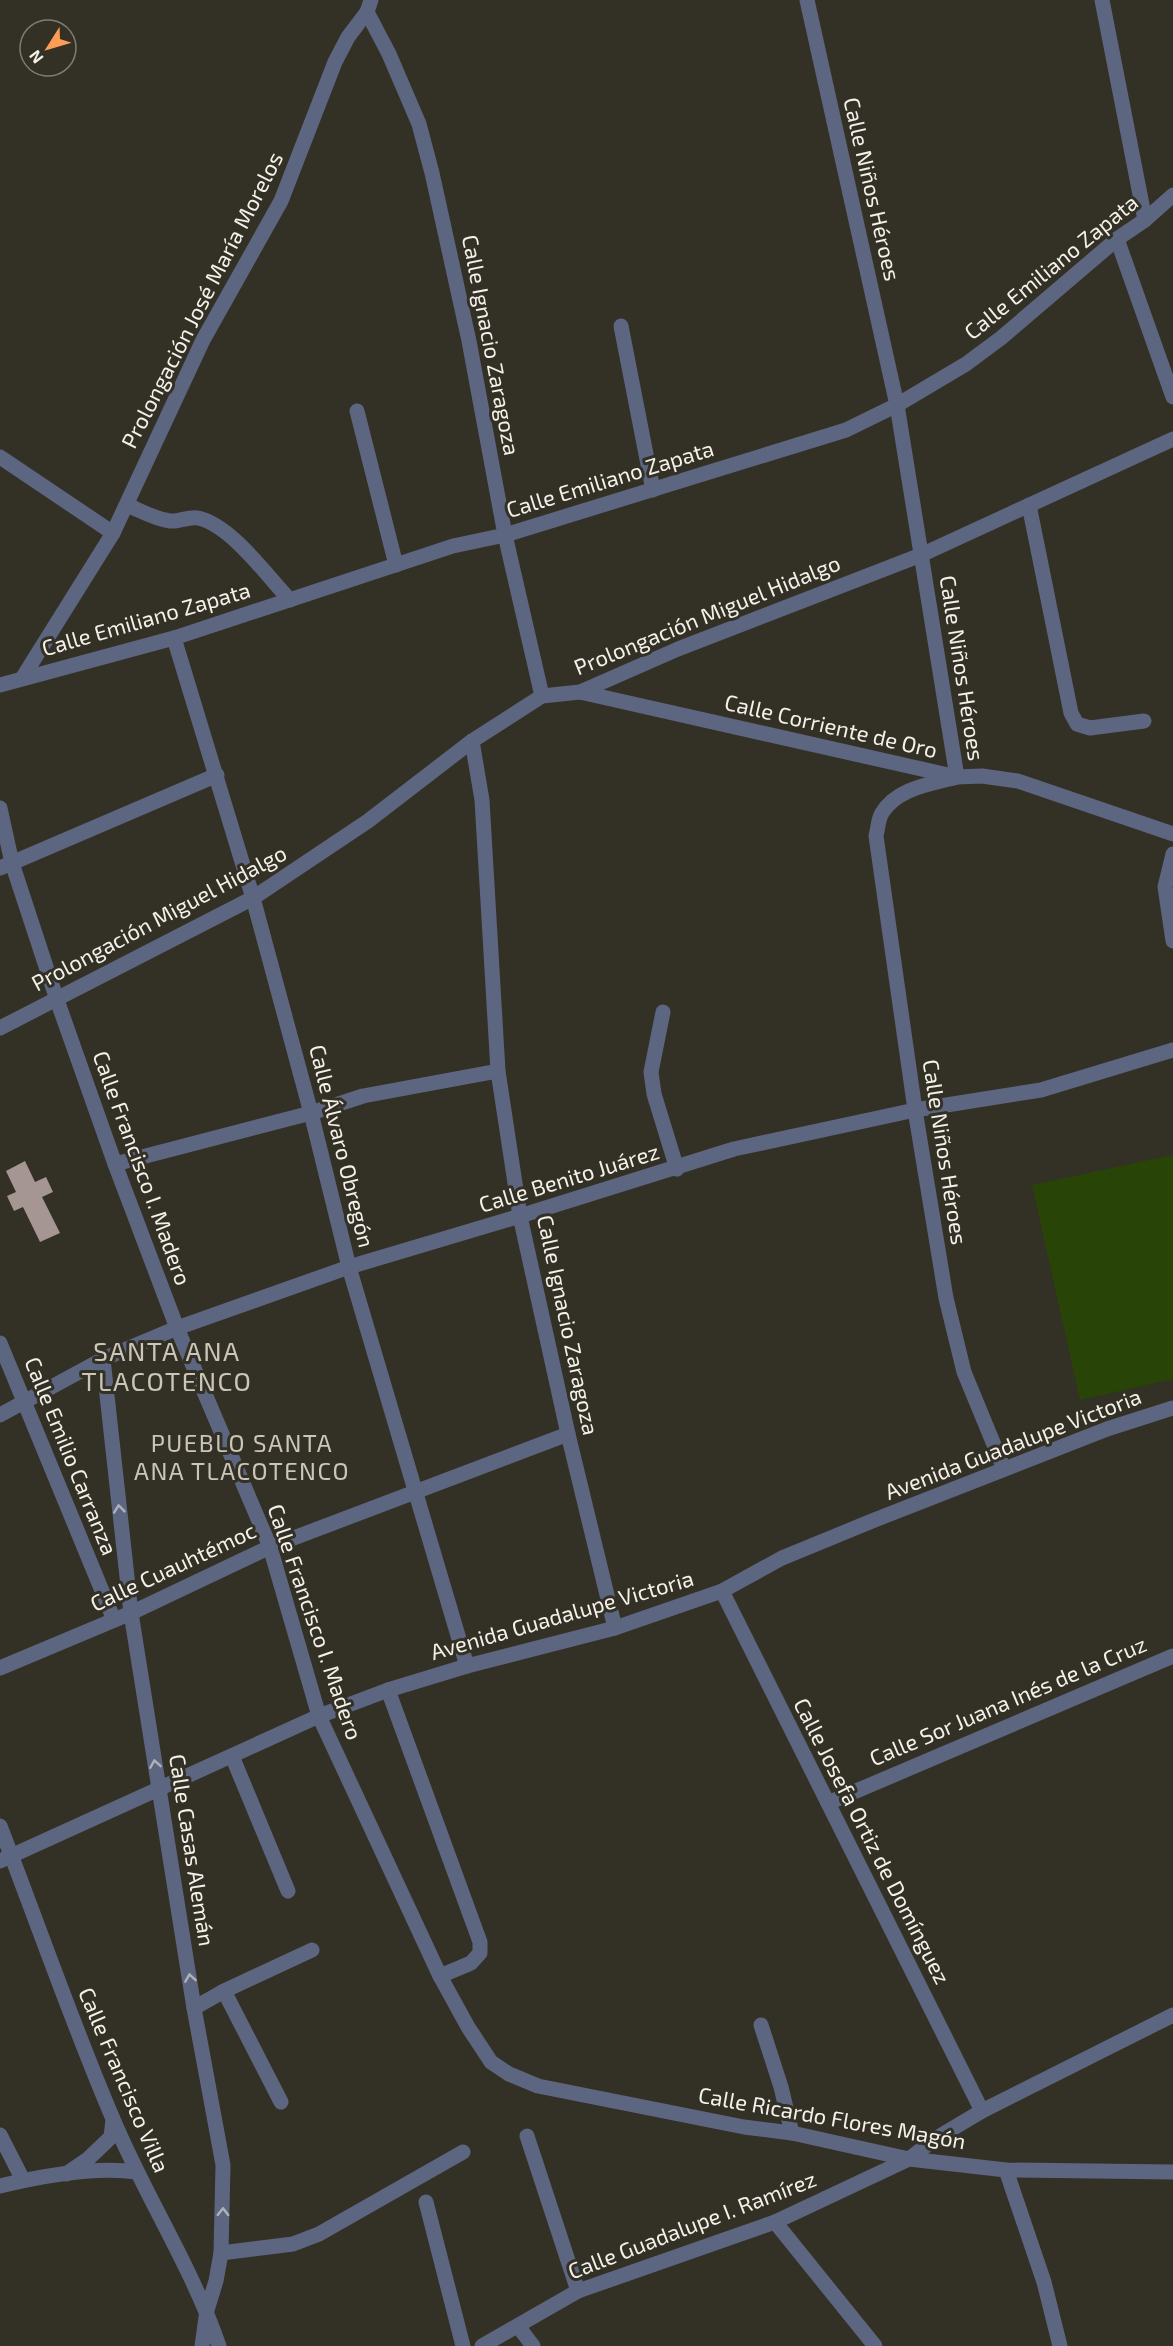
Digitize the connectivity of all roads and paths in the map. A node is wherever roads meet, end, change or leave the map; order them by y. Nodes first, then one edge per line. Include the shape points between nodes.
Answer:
1 (807, 0) edge
2 (1102, 0) edge
3 (369, 6) edge
4 (1173, 195) edge
5 (1145, 220) junction
6 (1117, 238) junction
7 (621, 326) dead end
8 (1173, 397) edge
9 (897, 405) junction
10 (357, 411) dead end
11 (1173, 439) edge
12 (0, 457) edge
13 (653, 490) junction
14 (127, 505) junction
15 (1029, 505) junction
16 (113, 533) junction
17 (505, 535) junction
18 (921, 555) junction
19 (396, 565) junction
20 (290, 600) junction
21 (174, 638) junction
22 (23, 677) junction
23 (0, 685) edge
24 (580, 692) junction
25 (542, 696) junction
26 (1144, 722) dead end
27 (472, 741) junction
28 (217, 775) junction
29 (957, 777) junction
30 (0, 808) edge
31 (1173, 834) edge
32 (1173, 854) edge
33 (6, 865) edge
34 (253, 898) junction
35 (1173, 941) edge
36 (57, 1000) junction
37 (663, 1012) dead end
38 (0, 1028) edge
39 (1173, 1050) edge
40 (498, 1071) junction
41 (915, 1110) junction
42 (311, 1113) junction
43 (115, 1164) junction
44 (676, 1168) junction
45 (520, 1216) junction
46 (349, 1267) junction
47 (177, 1328) junction
48 (0, 1343) edge
49 (103, 1359) junction
50 (24, 1401) junction
51 (1173, 1408) edge
52 (0, 1415) edge
53 (568, 1434) junction
54 (1004, 1469) junction
55 (416, 1490) junction
56 (270, 1547) junction
57 (722, 1591) junction
58 (131, 1613) junction
59 (114, 1620) junction
60 (615, 1628) junction
61 (1173, 1656) edge
62 (467, 1666) junction
63 (0, 1668) edge
64 (388, 1690) junction
65 (319, 1716) junction
66 (232, 1756) junction
67 (159, 1789) junction
68 (828, 1803) junction
69 (0, 1826) edge
70 (6, 1858) edge
71 (288, 1891) dead end
72 (312, 1950) dead end
73 (440, 1976) junction
74 (224, 1991) junction
75 (195, 2008) junction
76 (1173, 2015) edge
77 (761, 2025) dead end
78 (490, 2062) joint
79 (281, 2102) dead end
80 (981, 2111) junction
81 (113, 2120) junction
82 (792, 2133) junction
83 (0, 2135) edge
84 (527, 2136) dead end
85 (463, 2152) dead end
86 (909, 2159) junction
87 (1006, 2170) junction
88 (137, 2172) junction
89 (1173, 2172) edge
90 (64, 2175) junction
91 (22, 2180) junction
92 (0, 2186) edge
93 (426, 2202) dead end
94 (775, 2222) junction
95 (222, 2253) junction
96 (578, 2291) junction
97 (207, 2310) junction
98 (518, 2326) junction
99 (202, 2346) edge
100 (219, 2346) edge
101 (463, 2346) edge
102 (482, 2346) edge
103 (533, 2346) edge
104 (876, 2346) edge
105 (1060, 2346) edge

1 - 9 street, Calle Niños Héroes
2 - 5 street
3 - 14 street, Prolongación José María Morelos via 340,53 281,201 203,340
3 - 17 street, Calle Ignacio Zaragoza via 419,124 432,172
4 - 5 street, Calle Emiliano Zapata
5 - 6 street, Calle Emiliano Zapata
6 - 8 street
6 - 9 street, Calle Emiliano Zapata via 1001,338
7 - 13 street
9 - 13 street, Calle Emiliano Zapata via 846,430
9 - 18 street, Calle Niños Héroes
10 - 19 street
11 - 15 street, Prolongación Miguel Hidalgo
12 - 16 street
13 - 17 street, Calle Emiliano Zapata
14 - 16 street, Prolongación José María Morelos
14 - 20 street via 154,517 172,521 196,518 214,525
15 - 18 street, Prolongación Miguel Hidalgo
15 - 26 street via 1071,713 1077,724 1090,728
16 - 22 street, Prolongación José María Morelos
17 - 19 street, Calle Emiliano Zapata via 453,546
17 - 25 street, Calle Ignacio Zaragoza
18 - 24 street, Prolongación Miguel Hidalgo via 678,649
18 - 29 street, Calle Niños Héroes
19 - 20 street, Calle Emiliano Zapata
20 - 21 street, Calle Emiliano Zapata
21 - 22 street, Calle Emiliano Zapata
21 - 28 street, Calle Álvaro Obregón
22 - 23 street, Calle Emiliano Zapata
24 - 25 street, Prolongación Miguel Hidalgo
24 - 29 street, Calle Corriente de Oro
25 - 27 street, Prolongación Miguel Hidalgo
27 - 34 street, Prolongación Miguel Hidalgo via 368,821
27 - 40 street, Calle Ignacio Zaragoza via 482,800
28 - 33 street
28 - 34 street, Calle Álvaro Obregón
29 - 31 street, Calle Corriente de Oro via 1018,781
29 - 41 street, Calle Niños Héroes via 896,797 881,814 876,836
30 - 33 street, Calle Francisco I. Madero
32 - 35 street via 1166,887
33 - 36 street, Calle Francisco I. Madero
34 - 36 street, Prolongación Miguel Hidalgo
34 - 42 street, Calle Álvaro Obregón
36 - 38 street, Prolongación Miguel Hidalgo
36 - 43 street, Calle Francisco I. Madero
37 - 44 street via 651,1072
39 - 41 street, Calle Benito Juárez via 1041,1090
40 - 42 street via 363,1096
40 - 45 street, Calle Ignacio Zaragoza
41 - 44 street, Calle Benito Juárez via 734,1149
41 - 54 street, Calle Niños Héroes via 946,1298 964,1372
42 - 43 street
42 - 46 street, Calle Álvaro Obregón
43 - 47 street, Calle Francisco I. Madero
44 - 45 street, Calle Benito Juárez
45 - 46 street, Calle Benito Juárez
45 - 53 street, Calle Ignacio Zaragoza
46 - 47 street, Calle Benito Juárez
46 - 55 street, Calle Álvaro Obregón
47 - 49 street, Calle Benito Juárez
47 - 56 street, Calle Francisco I. Madero
48 - 50 street, Calle Emilio Carranza
49 - 50 street, Calle Benito Juárez
58 -> 49 street, Calle Casas Alemán
50 - 52 street, Calle Benito Juárez
50 - 59 street, Calle Emilio Carranza
51 - 54 street, Avenida Guadalupe Victoria
53 - 55 street, Calle Cuauhtémoc
53 - 60 street, Calle Ignacio Zaragoza
54 - 57 street, Avenida Guadalupe Victoria via 782,1558
55 - 56 street, Calle Cuauhtémoc
55 - 62 street, Calle Álvaro Obregón
56 - 58 street, Calle Cuauhtémoc
56 - 65 street, Calle Francisco I. Madero
57 - 60 street, Avenida Guadalupe Victoria
57 - 68 street, Calle Josefa Ortiz de Domínguez
58 - 59 street, Calle Cuauhtémoc
67 -> 58 street, Calle Casas Alemán
59 - 63 street, Calle Cuauhtémoc
60 - 62 street, Avenida Guadalupe Victoria
61 - 68 street, Calle Sor Juana Inés de la Cruz
62 - 64 street, Avenida Guadalupe Victoria
64 - 65 street, Avenida Guadalupe Victoria
64 - 73 street via 480,1942 480,1953 471,1963
65 - 66 street, Avenida Guadalupe Victoria
65 - 73 street, Calle Francisco I. Madero
66 - 67 street, Avenida Guadalupe Victoria
66 - 71 street
67 - 70 street, Avenida Guadalupe Victoria
75 -> 67 street, Calle Casas Alemán
68 - 80 street, Calle Josefa Ortiz de Domínguez
69 - 70 street, Calle Francisco Villa
70 - 81 street, Calle Francisco Villa
72 - 74 street
73 - 78 street, Calle Francisco I. Madero
74 - 75 street
74 - 79 street
95 -> 75 street, Calle Casas Alemán via 223,2165
76 - 80 street, Calle Guadalupe I. Ramírez
77 - 82 street via 782,2087
78 - 82 street, Calle Ricardo Flores Magón via 538,2086
80 - 86 street, Calle Guadalupe I. Ramírez
81 - 88 street, Calle Francisco Villa
81 - 90 street via 111,2137
82 - 86 street, Calle Ricardo Flores Magón
83 - 91 street
84 - 96 street
85 - 95 street via 319,2234 293,2244
86 - 87 street, Calle Ricardo Flores Magón
86 - 94 street, Calle Guadalupe I. Ramírez
87 - 89 street, Calle Ricardo Flores Magón
87 - 105 street via 1044,2282
88 - 90 street via 118,2169
88 - 97 street, Calle Francisco Villa
90 - 91 street
91 - 92 street
93 - 101 street
94 - 96 street, Calle Guadalupe I. Ramírez
94 - 104 street
95 - 97 street, Calle Casas Alemán
96 - 98 street, Calle Guadalupe I. Ramírez
97 - 99 street, Calle Casas Alemán
97 - 100 street, Calle Francisco Villa
98 - 102 street, Calle Guadalupe I. Ramírez
98 - 103 street

